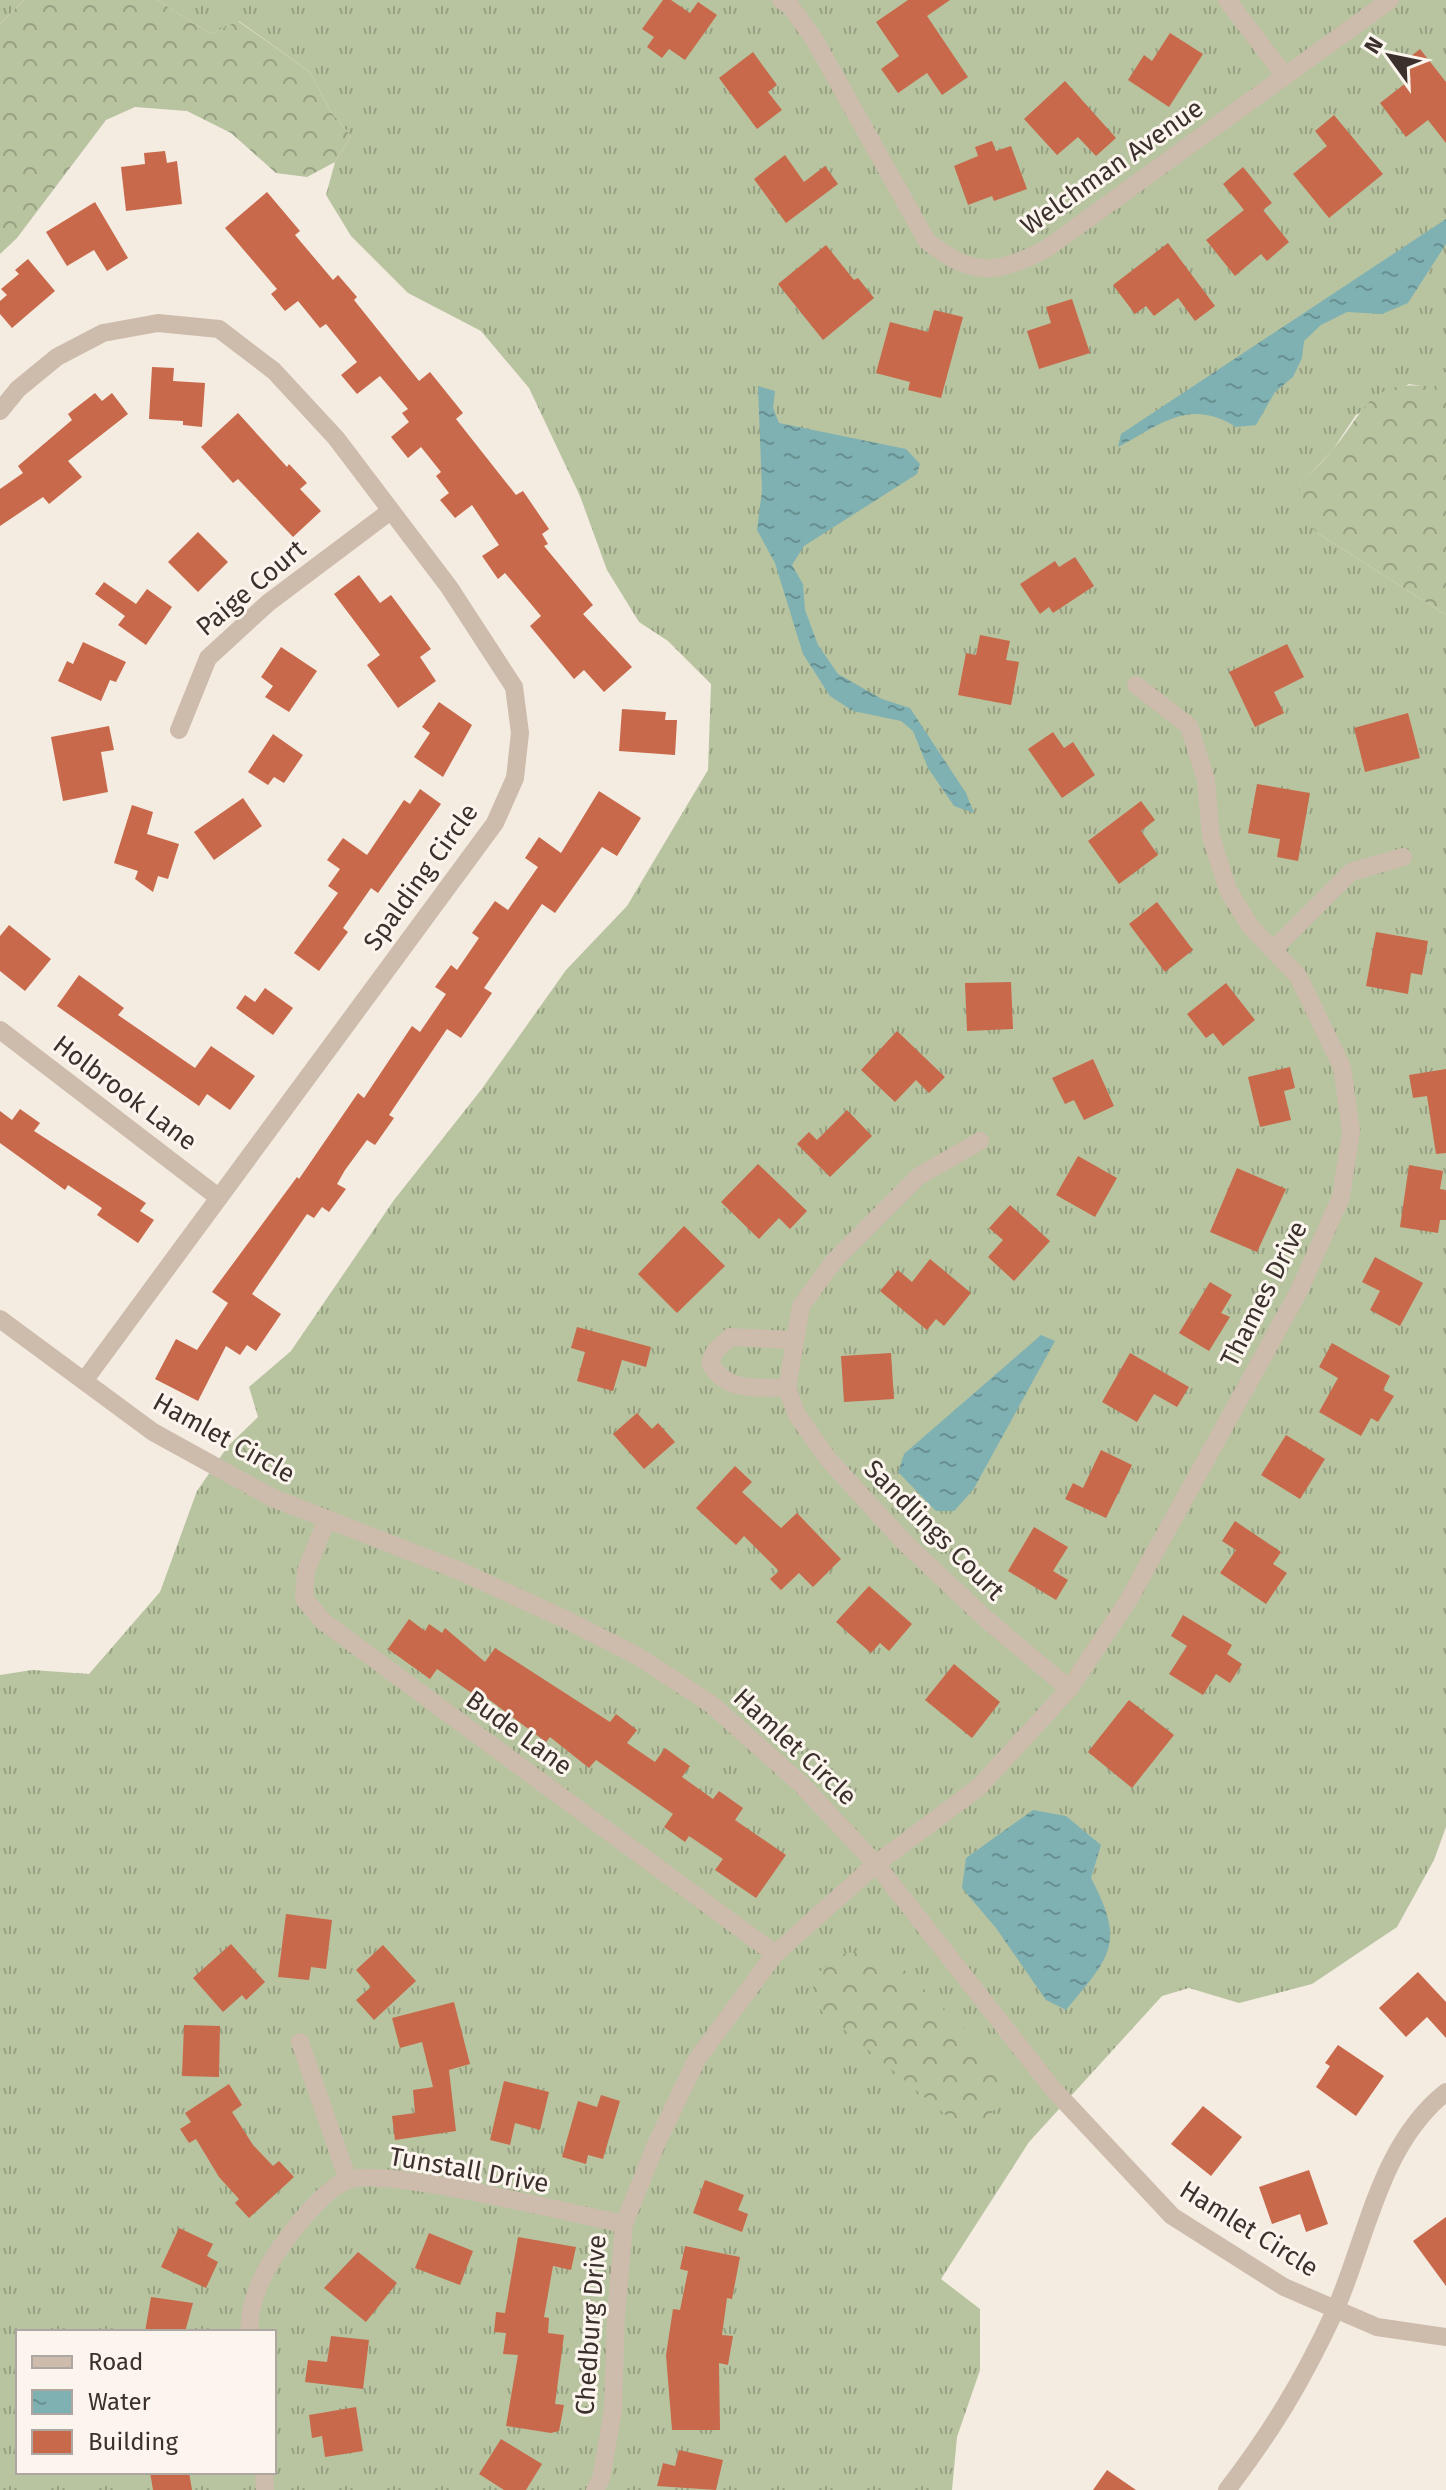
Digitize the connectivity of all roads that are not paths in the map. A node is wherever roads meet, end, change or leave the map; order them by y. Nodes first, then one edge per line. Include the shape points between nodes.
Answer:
1 (781, 0) edge
2 (1227, 0) edge
3 (1390, 0) edge
4 (1285, 76) junction
5 (0, 411) edge
6 (389, 512) junction
7 (1136, 685) dead end
8 (179, 730) dead end
9 (1403, 857) dead end
10 (1273, 950) junction
11 (0, 1030) edge
12 (980, 1141) dead end
13 (218, 1197) junction
14 (0, 1319) edge
15 (794, 1340) junction
16 (84, 1381) junction
17 (787, 1388) junction
18 (327, 1519) junction
19 (1069, 1689) junction
20 (876, 1864) junction
21 (775, 1954) junction
22 (300, 2042) dead end
23 (1446, 2092) edge
24 (348, 2180) junction
25 (624, 2224) junction
26 (1336, 2309) junction
27 (250, 2330) edge
28 (1446, 2337) edge
29 (595, 2490) edge
30 (1227, 2490) edge

1 - 4 street, Welchman Avenue via 814,39 927,241 952,260 980,270 1009,268 1046,249
2 - 4 street
3 - 4 street, Welchman Avenue
5 - 6 street, Spalding Circle via 57,357 103,333 158,323 219,329 274,371 336,438
6 - 8 street, Paige Court via 268,603 208,658
6 - 13 street, Spalding Circle via 449,587 514,687 520,733 515,778 495,823
7 - 10 street, Thames Drive via 1189,726 1206,780 1211,837 1228,890
9 - 10 street via 1351,872
10 - 19 street, Thames Drive via 1298,976 1342,1067 1351,1131 1341,1197 1298,1293 1135,1587
11 - 13 street, Holbrook Lane
12 - 15 street via 919,1176 834,1261 801,1306
13 - 16 street, Spalding Circle
14 - 16 street, Hamlet Circle
15 - 17 street
15 - 17 street via 730,1337 710,1363 718,1378 731,1386
16 - 18 street, Hamlet Circle via 153,1432 273,1498
17 - 19 street, Sandlings Court via 797,1415 828,1459 904,1542
18 - 20 street, Hamlet Circle via 460,1571 639,1657 711,1704 801,1784
18 - 21 street, Bude Lane via 306,1571 304,1599 324,1622
19 - 20 street, Thames Drive via 979,1787
20 - 21 street, Chedburg Drive
20 - 26 street, Hamlet Circle via 1053,2089 1172,2216 1284,2287
21 - 25 street, Chedburg Drive via 697,2059
22 - 24 street
23 - 26 street via 1427,2107 1402,2142 1363,2228
24 - 25 street, Tunstall Drive via 395,2179
24 - 27 street via 302,2217 268,2265 248,2320
25 - 29 street, Chedburg Drive via 613,2410
26 - 28 street, Hamlet Circle via 1377,2327
26 - 30 street via 1298,2389

